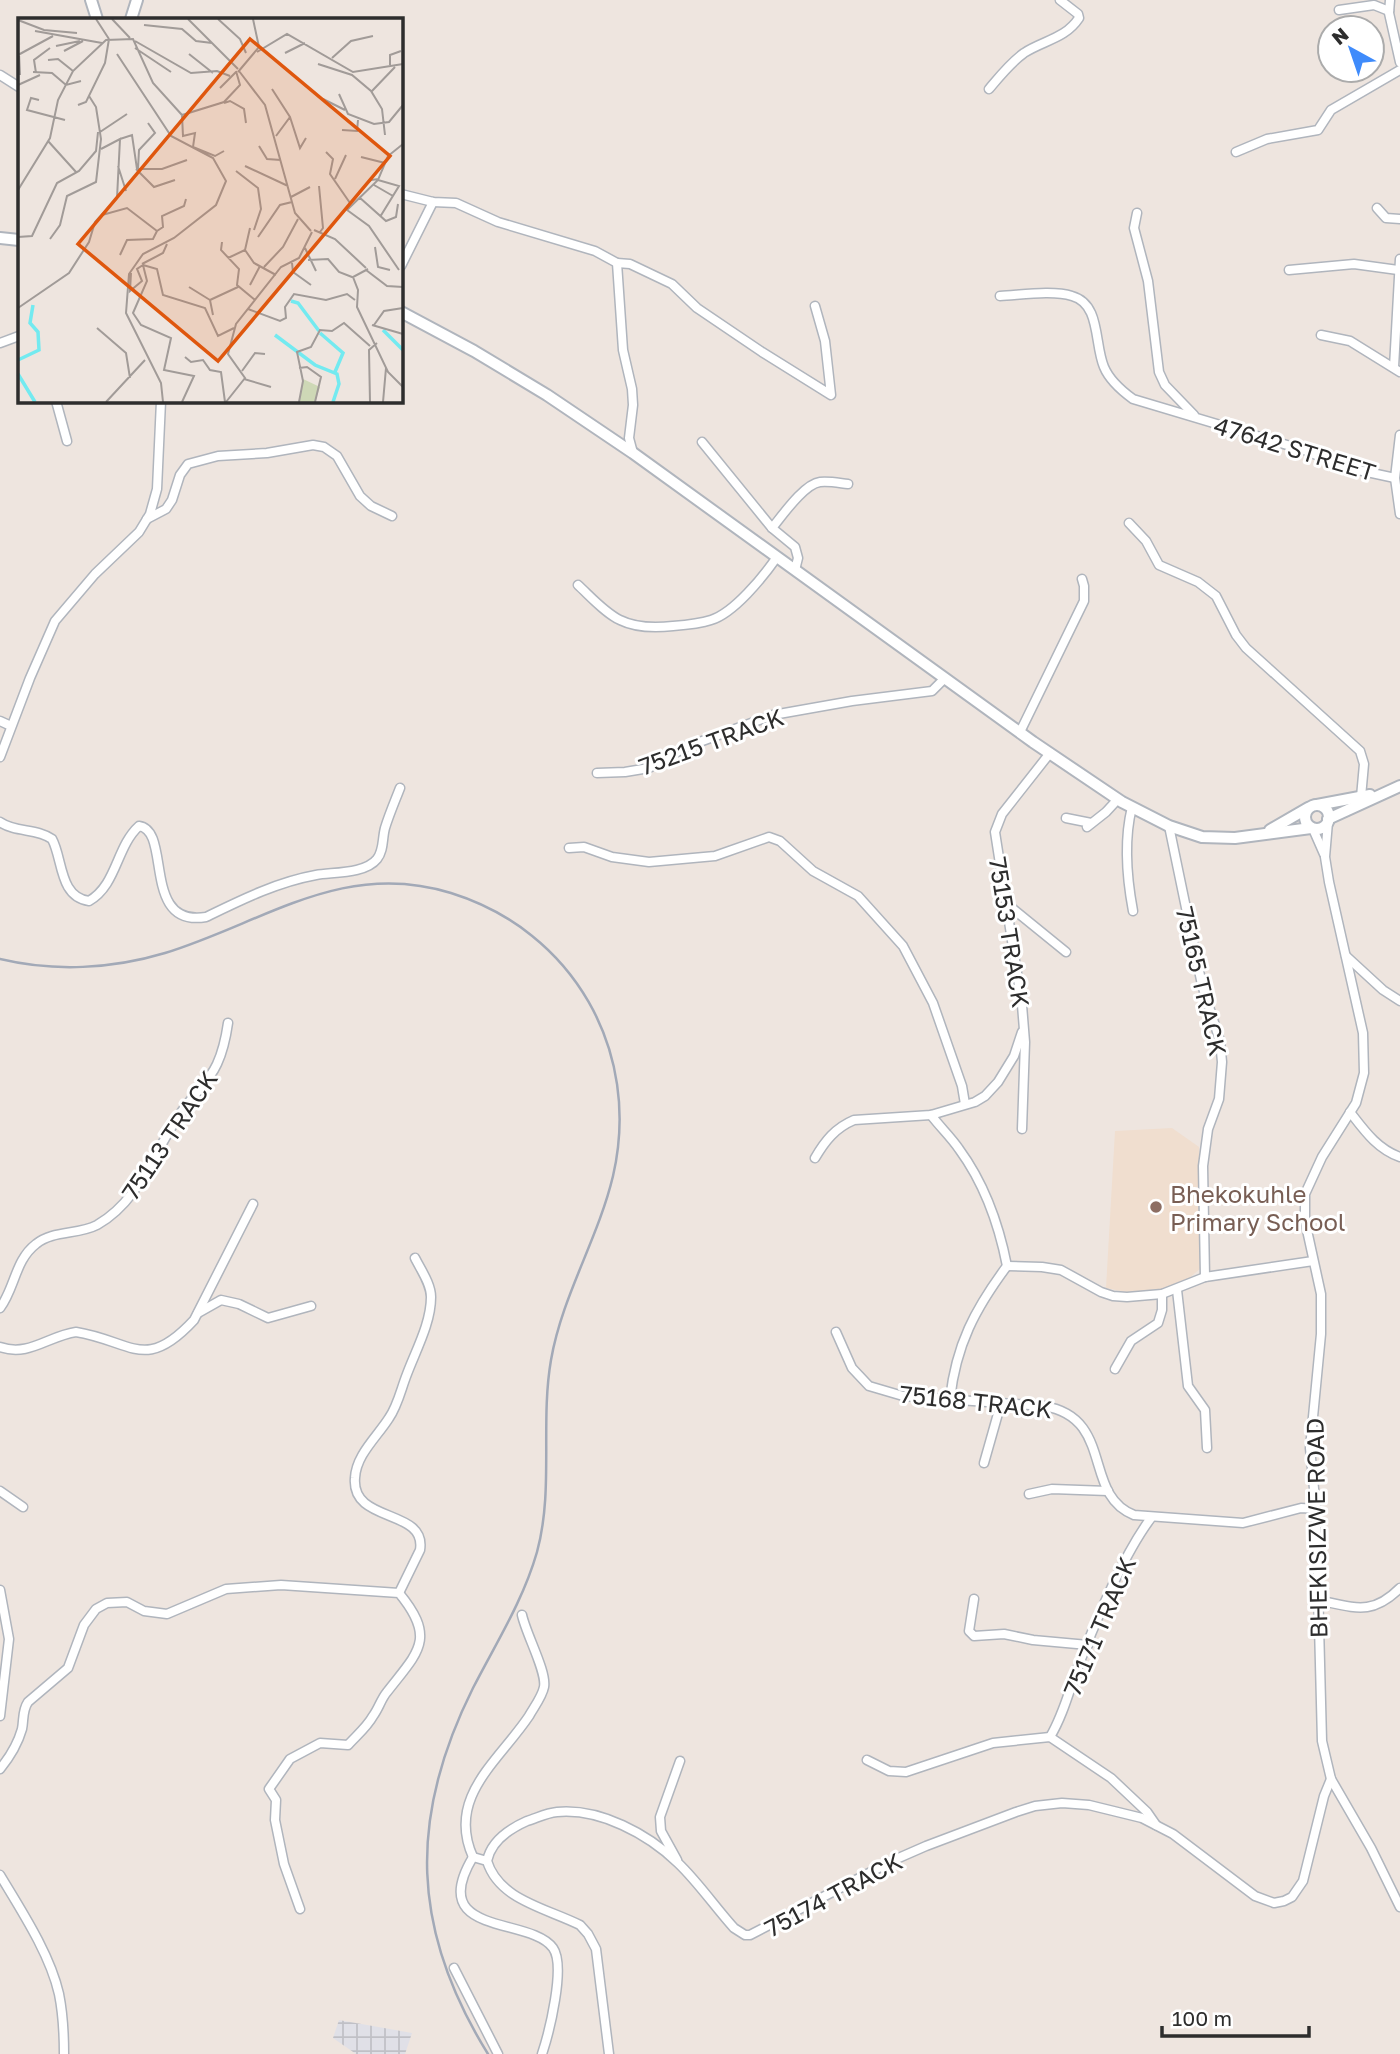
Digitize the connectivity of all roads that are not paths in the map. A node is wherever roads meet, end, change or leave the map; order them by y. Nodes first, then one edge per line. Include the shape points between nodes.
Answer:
1 (91, 0) edge
2 (137, 0) edge
3 (1060, 0) edge
4 (1389, 5) edge
5 (1339, 10) dead end
6 (97, 18) edge
7 (131, 18) edge
8 (1400, 62) edge
9 (1400, 71) edge
10 (0, 75) edge
11 (18, 86) edge
12 (989, 89) dead end
13 (1236, 152) dead end
14 (402, 194) edge
15 (433, 202) junction
16 (1377, 208) dead end
17 (1137, 213) dead end
18 (1400, 219) edge
19 (0, 238) edge
20 (18, 240) edge
21 (1400, 260) edge
22 (617, 263) junction
23 (402, 264) edge
24 (1398, 270) edge
25 (1289, 271) dead end
26 (1000, 296) dead end
27 (815, 306) dead end
28 (402, 313) edge
29 (1321, 335) dead end
30 (18, 336) edge
31 (0, 343) edge
32 (1397, 370) edge
33 (56, 402) edge
34 (161, 402) edge
35 (1196, 417) junction
36 (1400, 435) edge
37 (68, 442) dead end
38 (702, 442) dead end
39 (633, 453) junction
40 (1395, 478) junction
41 (848, 484) dead end
42 (1400, 514) edge
43 (392, 516) dead end
44 (147, 519) junction
45 (1129, 523) dead end
46 (772, 528) junction
47 (777, 557) junction
48 (795, 570) junction
49 (1082, 579) dead end
50 (578, 585) dead end
51 (945, 678) junction
52 (0, 721) edge
53 (11, 726) junction
54 (1020, 732) junction
55 (1050, 753) junction
56 (0, 757) edge
57 (597, 773) dead end
58 (1400, 786) edge
59 (400, 788) dead end
60 (1383, 792) junction
61 (1361, 797) junction
62 (1118, 799) junction
63 (1132, 807) junction
64 (1313, 807) junction
65 (1066, 818) dead end
66 (1328, 821) junction
67 (0, 822) edge
68 (1168, 826) junction
69 (1312, 828) junction
70 (1264, 833) junction
71 (569, 848) dead end
72 (1325, 857) junction
73 (1007, 904) junction
74 (1133, 911) dead end
75 (1066, 952) dead end
76 (1346, 956) junction
77 (1400, 1001) edge
78 (228, 1023) dead end
79 (1024, 1026) junction
80 (965, 1104) junction
81 (1350, 1112) junction
82 (931, 1115) junction
83 (1022, 1129) dead end
84 (1400, 1157) edge
85 (815, 1158) dead end
86 (253, 1204) dead end
87 (415, 1258) dead end
88 (1313, 1261) junction
89 (1006, 1266) junction
90 (1205, 1277) junction
91 (1177, 1290) junction
92 (1162, 1294) junction
93 (311, 1306) dead end
94 (0, 1308) edge
95 (198, 1313) junction
96 (836, 1332) dead end
97 (0, 1348) edge
98 (1115, 1369) dead end
99 (950, 1399) junction
100 (1001, 1403) junction
101 (1207, 1448) dead end
102 (984, 1463) dead end
103 (0, 1491) edge
104 (1108, 1491) junction
105 (1030, 1494) dead end
106 (23, 1507) dead end
107 (1316, 1509) junction
108 (1151, 1518) junction
109 (1400, 1588) edge
110 (0, 1590) edge
111 (399, 1593) junction
112 (974, 1599) dead end
113 (1317, 1600) junction
114 (522, 1615) dead end
115 (1087, 1645) junction
116 (0, 1716) edge
117 (1050, 1737) junction
118 (867, 1760) dead end
119 (680, 1761) dead end
120 (0, 1769) edge
121 (1331, 1779) junction
122 (1156, 1825) junction
123 (473, 1857) junction
124 (487, 1861) junction
125 (678, 1863) junction
126 (0, 1875) edge
127 (1400, 1907) edge
128 (300, 1909) dead end
129 (454, 1968) dead end
130 (64, 2054) edge
131 (498, 2054) edge
132 (542, 2054) edge
133 (609, 2054) edge

1 - 6 street
2 - 7 street
3 - 12 street via 1078,14 1074,25 1014,61
4 - 5 street
4 - 8 street
9 - 13 street via 1331,110 1318,130 1267,139
10 - 11 street
14 - 15 street
15 - 22 street via 456,204 498,222 595,251
15 - 23 street
16 - 18 street via 1383,217
17 - 35 street via 1134,228 1148,281 1159,372 1165,385
19 - 20 street
21 - 24 street
22 - 27 street via 630,264 672,284 697,308 831,395 825,341
22 - 39 street via 622,338 632,389 629,438
24 - 25 street via 1354,264
24 - 32 street
26 - 35 street, 47642 STREET via 1076,297 1092,314 1106,372 1125,393
28 - 39 street via 547,395
29 - 32 street via 1346,339
30 - 31 street
33 - 37 street
34 - 44 street via 157,489
35 - 40 street, 47642 STREET via 1344,467
36 - 40 street
38 - 46 street
39 - 47 street
40 - 42 street
41 - 46 street via 822,481 811,485
43 - 44 street via 360,496 337,456 313,445 188,464 166,509
44 - 53 street via 55,621
45 - 61 street via 1159,565 1212,591 1246,648 1360,751 1364,764
46 - 48 street via 797,552
47 - 48 street
47 - 50 street via 725,613 691,625 634,625 617,619
48 - 51 street
49 - 54 street via 1084,601
51 - 54 street
51 - 57 street, 75215 TRACK via 932,691 773,715 686,747 649,768
52 - 53 street
53 - 56 street
54 - 55 street
55 - 62 street
55 - 73 street, 75153 TRACK via 997,823
58 - 60 street
59 - 67 street via 381,852 372,864 282,884 197,918 179,914 169,904 155,848 144,826 128,837 105,887 89,901 70,890 52,839
60 - 61 street
60 - 66 street
61 - 64 street
62 - 63 street
62 - 65 street via 1089,825
63 - 68 street
63 - 74 street via 1128,845
64 - 66 street via 1325,808
64 - 69 street via 1305,817
64 - 70 street
66 - 69 street via 1321,828
66 - 72 street, BHEKISIZWE ROAD
68 - 70 street via 1202,837
68 - 90 street, 75165 TRACK via 1222,1062 1219,1099 1210,1119 1203,1166
69 - 70 street
69 - 72 street, BHEKISIZWE ROAD
71 - 80 street via 584,847 649,862 715,856 769,837 780,841 813,872 858,895 903,946 941,1023
72 - 76 street, BHEKISIZWE ROAD
73 - 75 street
73 - 79 street, 75153 TRACK
76 - 77 street
76 - 81 street, BHEKISIZWE ROAD via 1364,1048 1364,1073
78 - 94 street, 75113 TRACK via 217,1063 181,1111 130,1196 97,1225 37,1242 20,1263
79 - 80 street via 1014,1056 998,1082 985,1096
79 - 83 street, 75153 TRACK
80 - 82 street
81 - 84 street via 1375,1142
81 - 88 street, BHEKISIZWE ROAD via 1305,1194
82 - 85 street via 870,1117 842,1125
82 - 89 street via 958,1147 983,1191 999,1231
86 - 95 street
87 - 111 street via 430,1289 430,1310 398,1400 370,1443 354,1482 370,1509 410,1525 418,1535 420,1550
88 - 90 street
88 - 107 street, BHEKISIZWE ROAD via 1321,1294 1310,1448
89 - 92 street via 1061,1270 1108,1294
89 - 99 street via 973,1315 959,1349
90 - 91 street
91 - 92 street
91 - 101 street via 1188,1386 1205,1410
92 - 98 street via 1158,1323 1131,1341
93 - 95 street via 268,1318 221,1300
95 - 97 street via 182,1334 151,1351 76,1332 26,1350
96 - 99 street, 75168 TRACK via 852,1368 869,1386 903,1396
99 - 100 street, 75168 TRACK
100 - 102 street
100 - 104 street, 75168 TRACK via 1053,1408 1077,1420 1086,1431
103 - 106 street
104 - 105 street via 1052,1489
104 - 108 street, 75168 TRACK via 1124,1511
107 - 108 street, 75168 TRACK via 1301,1508 1243,1523
107 - 113 street, BHEKISIZWE ROAD
108 - 115 street, 75171 TRACK
109 - 113 street via 1381,1605 1363,1608
110 - 116 street via 9,1639
111 - 120 street via 281,1586 226,1589 167,1614 144,1611 127,1602 107,1603 84,1625 68,1668 24,1708 22,1728
111 - 128 street via 421,1631 416,1656 348,1745 320,1743 290,1759 269,1789 276,1800 284,1864
112 - 115 street via 969,1625 972,1635 1004,1634
113 - 121 street, BHEKISIZWE ROAD via 1322,1741
114 - 123 street via 544,1686 531,1713 469,1801 464,1826
115 - 117 street, 75171 TRACK
117 - 118 street via 993,1743 906,1772 889,1771
117 - 122 street via 1111,1778
119 - 125 street via 660,1822
121 - 122 street, 75174 TRACK via 1303,1881 1292,1898 1284,1901 1255,1896
121 - 127 street, BHEKISIZWE ROAD
122 - 125 street, 75174 TRACK via 1089,1805 1035,1806 894,1860 750,1935 734,1928
123 - 124 street
123 - 132 street via 461,1887 470,1910 498,1926 537,1937 555,1952 557,1987
124 - 125 street, 75174 TRACK via 495,1841 518,1825 561,1812 589,1815 637,1832
124 - 133 street via 496,1881 508,1891 580,1925 588,1934 596,1950
126 - 130 street via 58,1990
129 - 131 street

